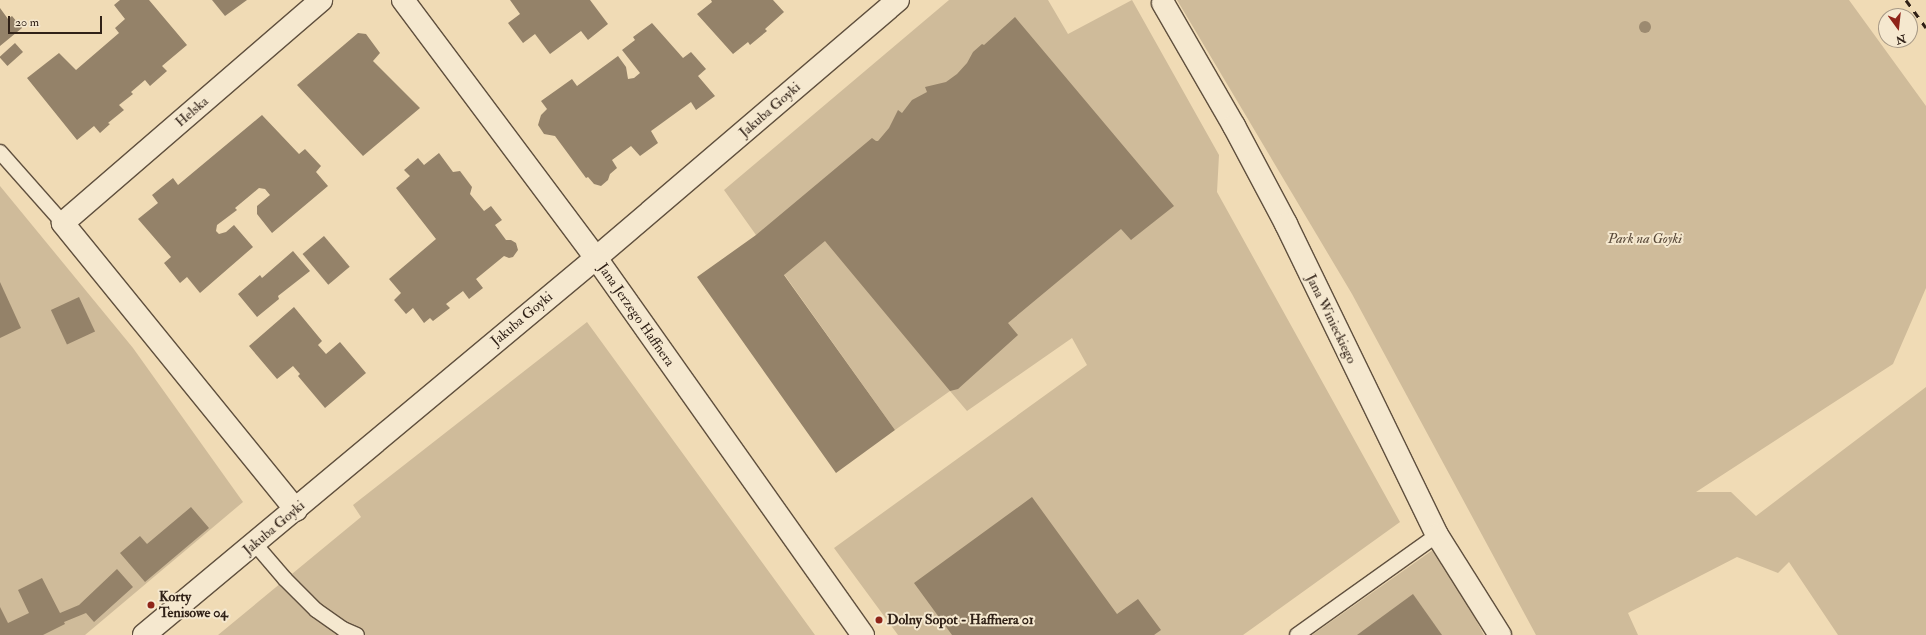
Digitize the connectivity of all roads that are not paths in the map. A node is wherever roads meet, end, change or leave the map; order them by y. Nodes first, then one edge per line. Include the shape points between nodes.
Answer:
1 (321, 0) edge
2 (403, 0) edge
3 (898, 0) edge
4 (1164, 3) dead end
5 (0, 152) edge
6 (63, 223) junction
7 (596, 258) junction
8 (296, 510) junction
9 (1437, 535) junction
10 (255, 544) junction
11 (144, 635) edge
12 (356, 635) edge
13 (863, 635) edge
14 (1297, 635) edge
15 (1500, 635) edge

1 - 6 street, Helska
2 - 7 street, Jana Jerzego Haffnera
3 - 7 street, Jakuba Goyki
4 - 9 street, Jana Winieckiego via 1286,224
5 - 6 lane
6 - 8 street
7 - 8 street, Jakuba Goyki
7 - 13 street, Jana Jerzego Haffnera
8 - 10 street, Jakuba Goyki
9 - 14 lane
9 - 15 street, Jana Winieckiego
10 - 11 street, Jakuba Goyki
10 - 12 lane via 316,610

